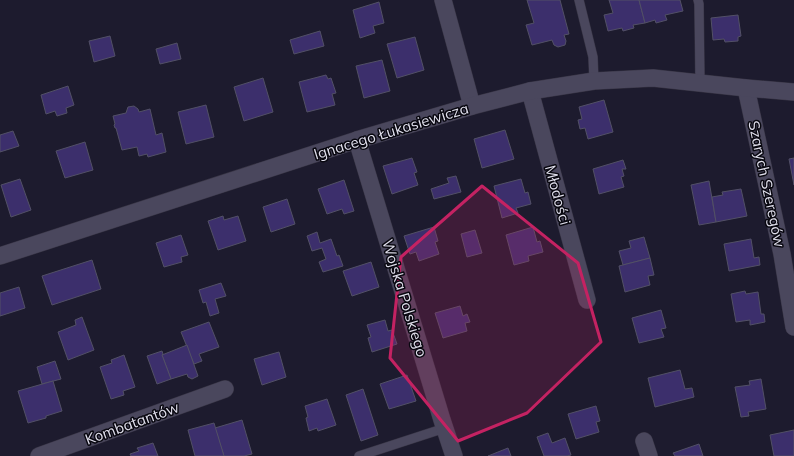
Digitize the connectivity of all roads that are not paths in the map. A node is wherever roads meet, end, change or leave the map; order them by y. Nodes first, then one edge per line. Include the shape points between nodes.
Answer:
1 (443, 0) edge
2 (579, 0) edge
3 (698, 0) edge
4 (594, 81) junction
5 (700, 83) junction
6 (746, 88) junction
7 (530, 91) junction
8 (794, 92) edge
9 (472, 106) junction
10 (358, 140) junction
11 (0, 256) edge
12 (587, 300) dead end
13 (794, 327) edge
14 (225, 389) dead end
15 (445, 428) junction
16 (39, 456) edge
17 (359, 456) edge
18 (454, 456) edge

1 - 9 street
2 - 4 lane via 593,57
3 - 5 lane
4 - 5 street, Ignacego Łukasiewicza via 652,78
4 - 7 street, Ignacego Łukasiewicza
5 - 6 street, Ignacego Łukasiewicza
6 - 8 street, Ignacego Łukasiewicza
6 - 13 street, Szarych Szeregów via 782,254
7 - 9 street, Ignacego Łukasiewicza
7 - 12 street, Młodości
9 - 10 street, Ignacego Łukasiewicza
10 - 11 street, Ignacego Łukasiewicza
10 - 15 street, Wojska Polskiego
14 - 16 street, Kombatantów
15 - 17 lane
15 - 18 street, Wojska Polskiego

